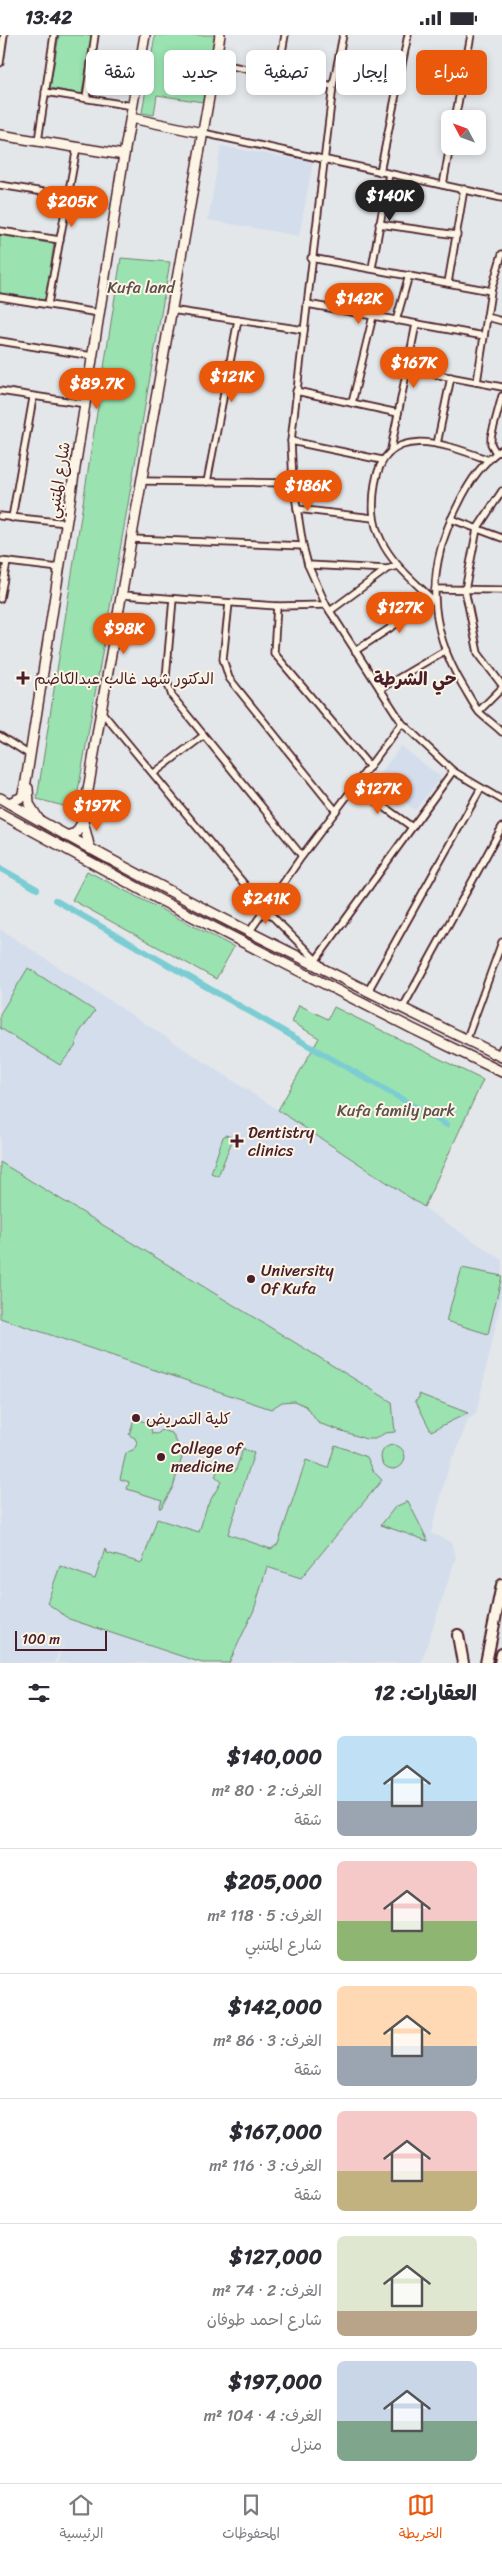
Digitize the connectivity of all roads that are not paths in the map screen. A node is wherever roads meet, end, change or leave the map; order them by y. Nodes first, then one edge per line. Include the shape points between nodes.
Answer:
1 (54, 35) edge
2 (95, 35) edge
3 (145, 35) edge
4 (220, 35) edge
5 (285, 35) edge
6 (343, 35) edge
7 (408, 35) edge
8 (471, 35) edge
9 (3, 37) edge
10 (218, 50) edge
11 (282, 50) edge
12 (0, 63) edge
13 (326, 84) edge
14 (333, 85) junction
15 (46, 92) junction
16 (210, 95) edge
17 (86, 98) junction
18 (133, 106) junction
19 (457, 110) edge
20 (131, 118) junction
21 (203, 133) junction
22 (0, 135) edge
23 (38, 141) junction
24 (77, 147) junction
25 (124, 155) junction
26 (448, 155) edge
27 (326, 159) junction
28 (380, 172) junction
29 (389, 174) junction
30 (0, 185) edge
31 (443, 185) junction
32 (464, 189) junction
33 (68, 197) junction
34 (502, 198) edge
35 (379, 224) junction
36 (0, 231) edge
37 (457, 235) junction
38 (60, 240) junction
39 (502, 254) edge
40 (311, 258) junction
41 (372, 268) junction
42 (495, 272) junction
43 (502, 273) edge
44 (409, 275) junction
45 (448, 283) junction
46 (491, 291) junction
47 (0, 297) edge
48 (48, 304) junction
49 (307, 305) junction
50 (172, 310) junction
51 (99, 313) junction
52 (373, 316) junction
53 (487, 317) junction
54 (238, 320) junction
55 (396, 321) junction
56 (502, 321) edge
57 (416, 324) junction
58 (304, 330) junction
59 (484, 337) junction
60 (0, 341) edge
61 (92, 356) junction
62 (407, 369) junction
63 (451, 377) junction
64 (477, 382) junction
65 (502, 387) edge
66 (0, 391) edge
67 (296, 391) junction
68 (502, 396) edge
69 (33, 398) junction
70 (352, 403) junction
71 (86, 404) junction
72 (398, 413) junction
73 (291, 441) junction
74 (437, 444) junction
75 (391, 449) junction
76 (502, 449) edge
77 (496, 453) junction
78 (382, 460) junction
79 (489, 460) junction
80 (142, 481) junction
81 (207, 482) junction
82 (293, 483) junction
83 (502, 491) edge
84 (297, 509) junction
85 (0, 516) edge
86 (12, 518) junction
87 (373, 518) junction
88 (451, 519) junction
89 (67, 523) junction
90 (477, 529) junction
91 (502, 538) edge
92 (132, 539) junction
93 (303, 546) junction
94 (3, 562) edge
95 (308, 565) junction
96 (398, 566) junction
97 (59, 569) junction
98 (387, 569) junction
99 (435, 589) junction
100 (465, 590) junction
101 (502, 590) edge
102 (123, 595) junction
103 (0, 599) edge
104 (173, 599) junction
105 (433, 600) junction
106 (230, 603) junction
107 (277, 606) junction
108 (328, 608) junction
109 (446, 650) junction
110 (355, 651) junction
111 (502, 687) edge
112 (380, 689) junction
113 (101, 711) junction
114 (479, 711) junction
115 (402, 723) junction
116 (502, 732) edge
117 (0, 736) edge
118 (203, 737) junction
119 (30, 755) junction
120 (370, 767) junction
121 (453, 771) junction
122 (154, 773) junction
123 (26, 781) junction
124 (355, 786) junction
125 (481, 788) junction
126 (0, 798) edge
127 (502, 800) edge
128 (10, 803) junction
129 (336, 811) junction
130 (0, 813) edge
131 (38, 820) junction
132 (83, 821) junction
133 (412, 827) junction
134 (502, 827) edge
135 (66, 836) junction
136 (90, 849) junction
137 (302, 856) junction
138 (264, 908) junction
139 (250, 931) junction
140 (271, 942) junction
141 (502, 942) edge
142 (266, 953) junction
143 (316, 960) junction
144 (324, 969) junction
145 (368, 991) junction
146 (402, 1009) junction
147 (466, 1041) junction
148 (501, 1053) edge
149 (502, 1072) edge
150 (502, 1585) edge
151 (458, 1635) dead end
152 (502, 1654) edge
153 (463, 1663) edge
154 (486, 1663) edge
155 (500, 1663) edge

1 - 15 street
2 - 17 street
3 - 18 street, شارع المتنبي
4 - 10 street
5 - 11 street
6 - 14 street
7 - 28 street
8 - 19 street
9 - 12 street
13 - 14 street
14 - 27 street
15 - 17 street
15 - 23 street
16 - 21 street
17 - 18 street
18 - 20 street, شارع المتنبي
20 - 21 street
20 - 25 street, شارع المتنبي
21 - 27 street
21 - 50 street
22 - 23 street
23 - 24 street
24 - 25 street
24 - 33 street
25 - 51 street, شارع المتنبي
26 - 31 street
27 - 28 street
27 - 40 street
28 - 29 street
29 - 31 street
29 - 35 street
30 - 33 street
31 - 32 street
32 - 34 street
32 - 37 street
33 - 38 street
35 - 37 street
35 - 41 street
36 - 38 street
37 - 45 street
38 - 48 street
39 - 42 street
40 - 41 street
40 - 49 street
41 - 44 street
42 - 43 street
42 - 46 street
44 - 45 street
44 - 55 street
45 - 46 street
46 - 53 street
47 - 48 street
48 - 51 street
49 - 52 street
49 - 58 street
50 - 54 street
50 - 80 street
51 - 61 street, شارع المتنبي
52 - 55 street
52 - 70 street
53 - 56 street
53 - 59 street
54 - 58 street
54 - 81 street
55 - 57 street
57 - 59 street
57 - 62 street
58 - 67 street
59 - 64 street
60 - 61 street
61 - 71 street, شارع المتنبي
62 - 63 street
62 - 72 street
63 - 64 street
63 - 74 street
64 - 65 street
66 - 69 street
67 - 70 street
67 - 73 street
68 - 77 street via 491,437
69 - 71 street
69 - 86 street
70 - 72 street
71 - 89 street, شارع المتنبي
72 - 75 street
73 - 78 street
73 - 82 street
74 - 75 street via 418,443
74 - 79 street
75 - 78 street
76 - 77 street
77 - 79 street
78 - 87 street via 373,498
79 - 88 street via 468,484
80 - 81 street
80 - 92 street
81 - 82 street
82 - 84 street
83 - 90 street
84 - 87 street
84 - 93 street
85 - 86 street
86 - 89 street
87 - 96 street via 381,541
88 - 90 street
88 - 99 street via 440,552
89 - 97 street, شارع المتنبي
90 - 91 street
90 - 100 street
92 - 93 street
92 - 102 street
93 - 95 street
94 - 97 street
94 - 103 street
95 - 98 street
95 - 108 street
96 - 98 street
96 - 105 street
97 - 119 street, شارع المتنبي
98 - 108 street
99 - 100 street
99 - 105 street
100 - 101 street
100 - 111 street via 478,653
102 - 104 street
102 - 113 street
104 - 106 street
104 - 118 street via 166,678 172,696
105 - 109 street
105 - 110 street
106 - 107 street
106 - 129 street via 223,659 229,678
107 - 108 street
107 - 120 street via 274,653
108 - 110 street
109 - 112 street
109 - 114 street
110 - 112 street
111 - 114 street
112 - 115 street
113 - 122 street
113 - 132 street
114 - 116 street
115 - 120 street
115 - 121 street
117 - 119 street
118 - 122 street
118 - 137 street
119 - 123 street, شارع المتنبي
120 - 124 street
121 - 125 street
121 - 133 street
122 - 138 street
123 - 128 street, شارع المتنبي via 22,797
123 - 131 street, شارع المتنبي via 28,800
124 - 129 street
124 - 133 street
125 - 127 street
125 - 145 street
126 - 128 street
128 - 131 street
129 - 137 street
130 - 142 street
131 - 135 street
132 - 135 street via 76,833
132 - 136 street
133 - 143 street
134 - 146 street
135 - 136 street
136 - 139 street
137 - 138 street
138 - 139 street
138 - 143 street
139 - 140 street
140 - 142 street via 272,950
140 - 144 street
141 - 147 street
142 - 149 street
143 - 144 street
144 - 145 street
145 - 146 street
146 - 147 street
147 - 148 street
150 - 154 highway
151 - 153 highway
152 - 155 highway

